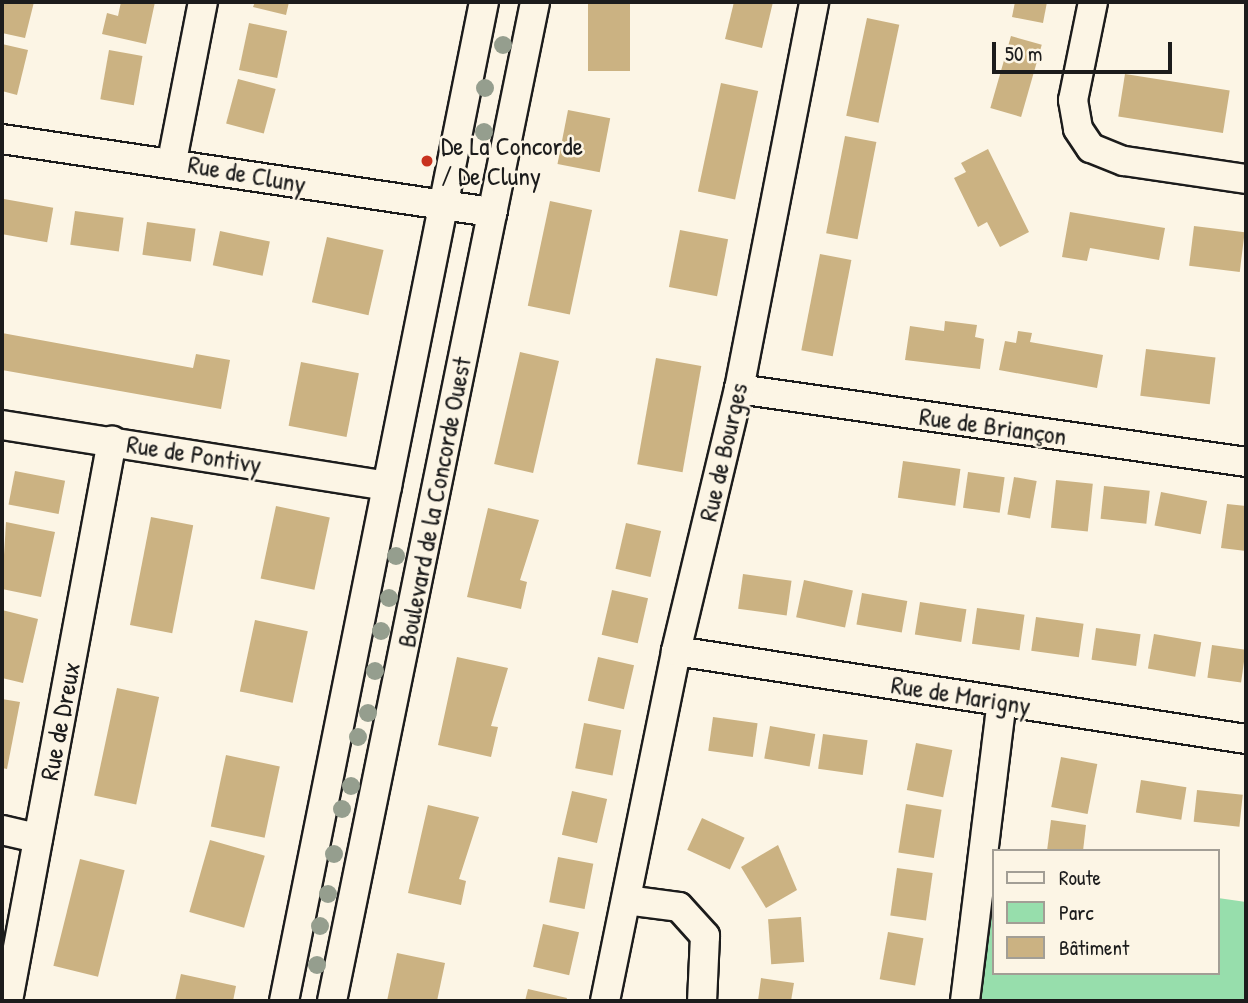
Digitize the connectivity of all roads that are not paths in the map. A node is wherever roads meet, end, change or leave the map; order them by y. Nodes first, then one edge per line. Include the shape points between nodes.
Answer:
1 (203, 2) edge
2 (484, 2) edge
3 (535, 2) edge
4 (814, 2) edge
5 (1093, 2) edge
6 (2, 139) edge
7 (172, 161) junction
8 (1246, 179) edge
9 (443, 205) junction
10 (493, 212) junction
11 (739, 390) junction
12 (2, 425) edge
13 (112, 441) junction
14 (1246, 462) edge
15 (387, 486) junction
16 (676, 651) junction
17 (1002, 701) junction
18 (1246, 739) edge
19 (2, 830) edge
20 (38, 838) junction
21 (626, 900) junction
22 (8, 1001) edge
23 (284, 1001) edge
24 (332, 1001) edge
25 (606, 1001) edge
26 (702, 1001) edge
27 (965, 1001) edge

1 - 7 street
2 - 9 street, Boulevard de la Concorde Ouest
3 - 10 street, Boulevard de la Concorde Ouest
4 - 11 street, Rue de Bourges
5 - 8 street via 1073,100 1078,130 1091,148 1124,161
6 - 7 street, Rue de Cluny
7 - 9 street, Rue de Cluny
9 - 10 street, Rue de Cluny
9 - 15 street, Boulevard de la Concorde Ouest
10 - 24 street, Boulevard de la Concorde Ouest
11 - 14 street, Rue de Briançon
11 - 16 street, Rue de Bourges
12 - 13 street, Rue de Pontivy
13 - 15 street, Rue de Pontivy
13 - 20 street, Rue de Dreux
15 - 23 street, Boulevard de la Concorde Ouest
16 - 17 street, Rue de Marigny
16 - 21 street, Rue de Bourges
17 - 18 street, Rue de Marigny
17 - 27 street
19 - 20 street
20 - 22 street, Rue de Dreux
21 - 25 street, Rue de Bourges
21 - 26 street via 679,907 705,936

